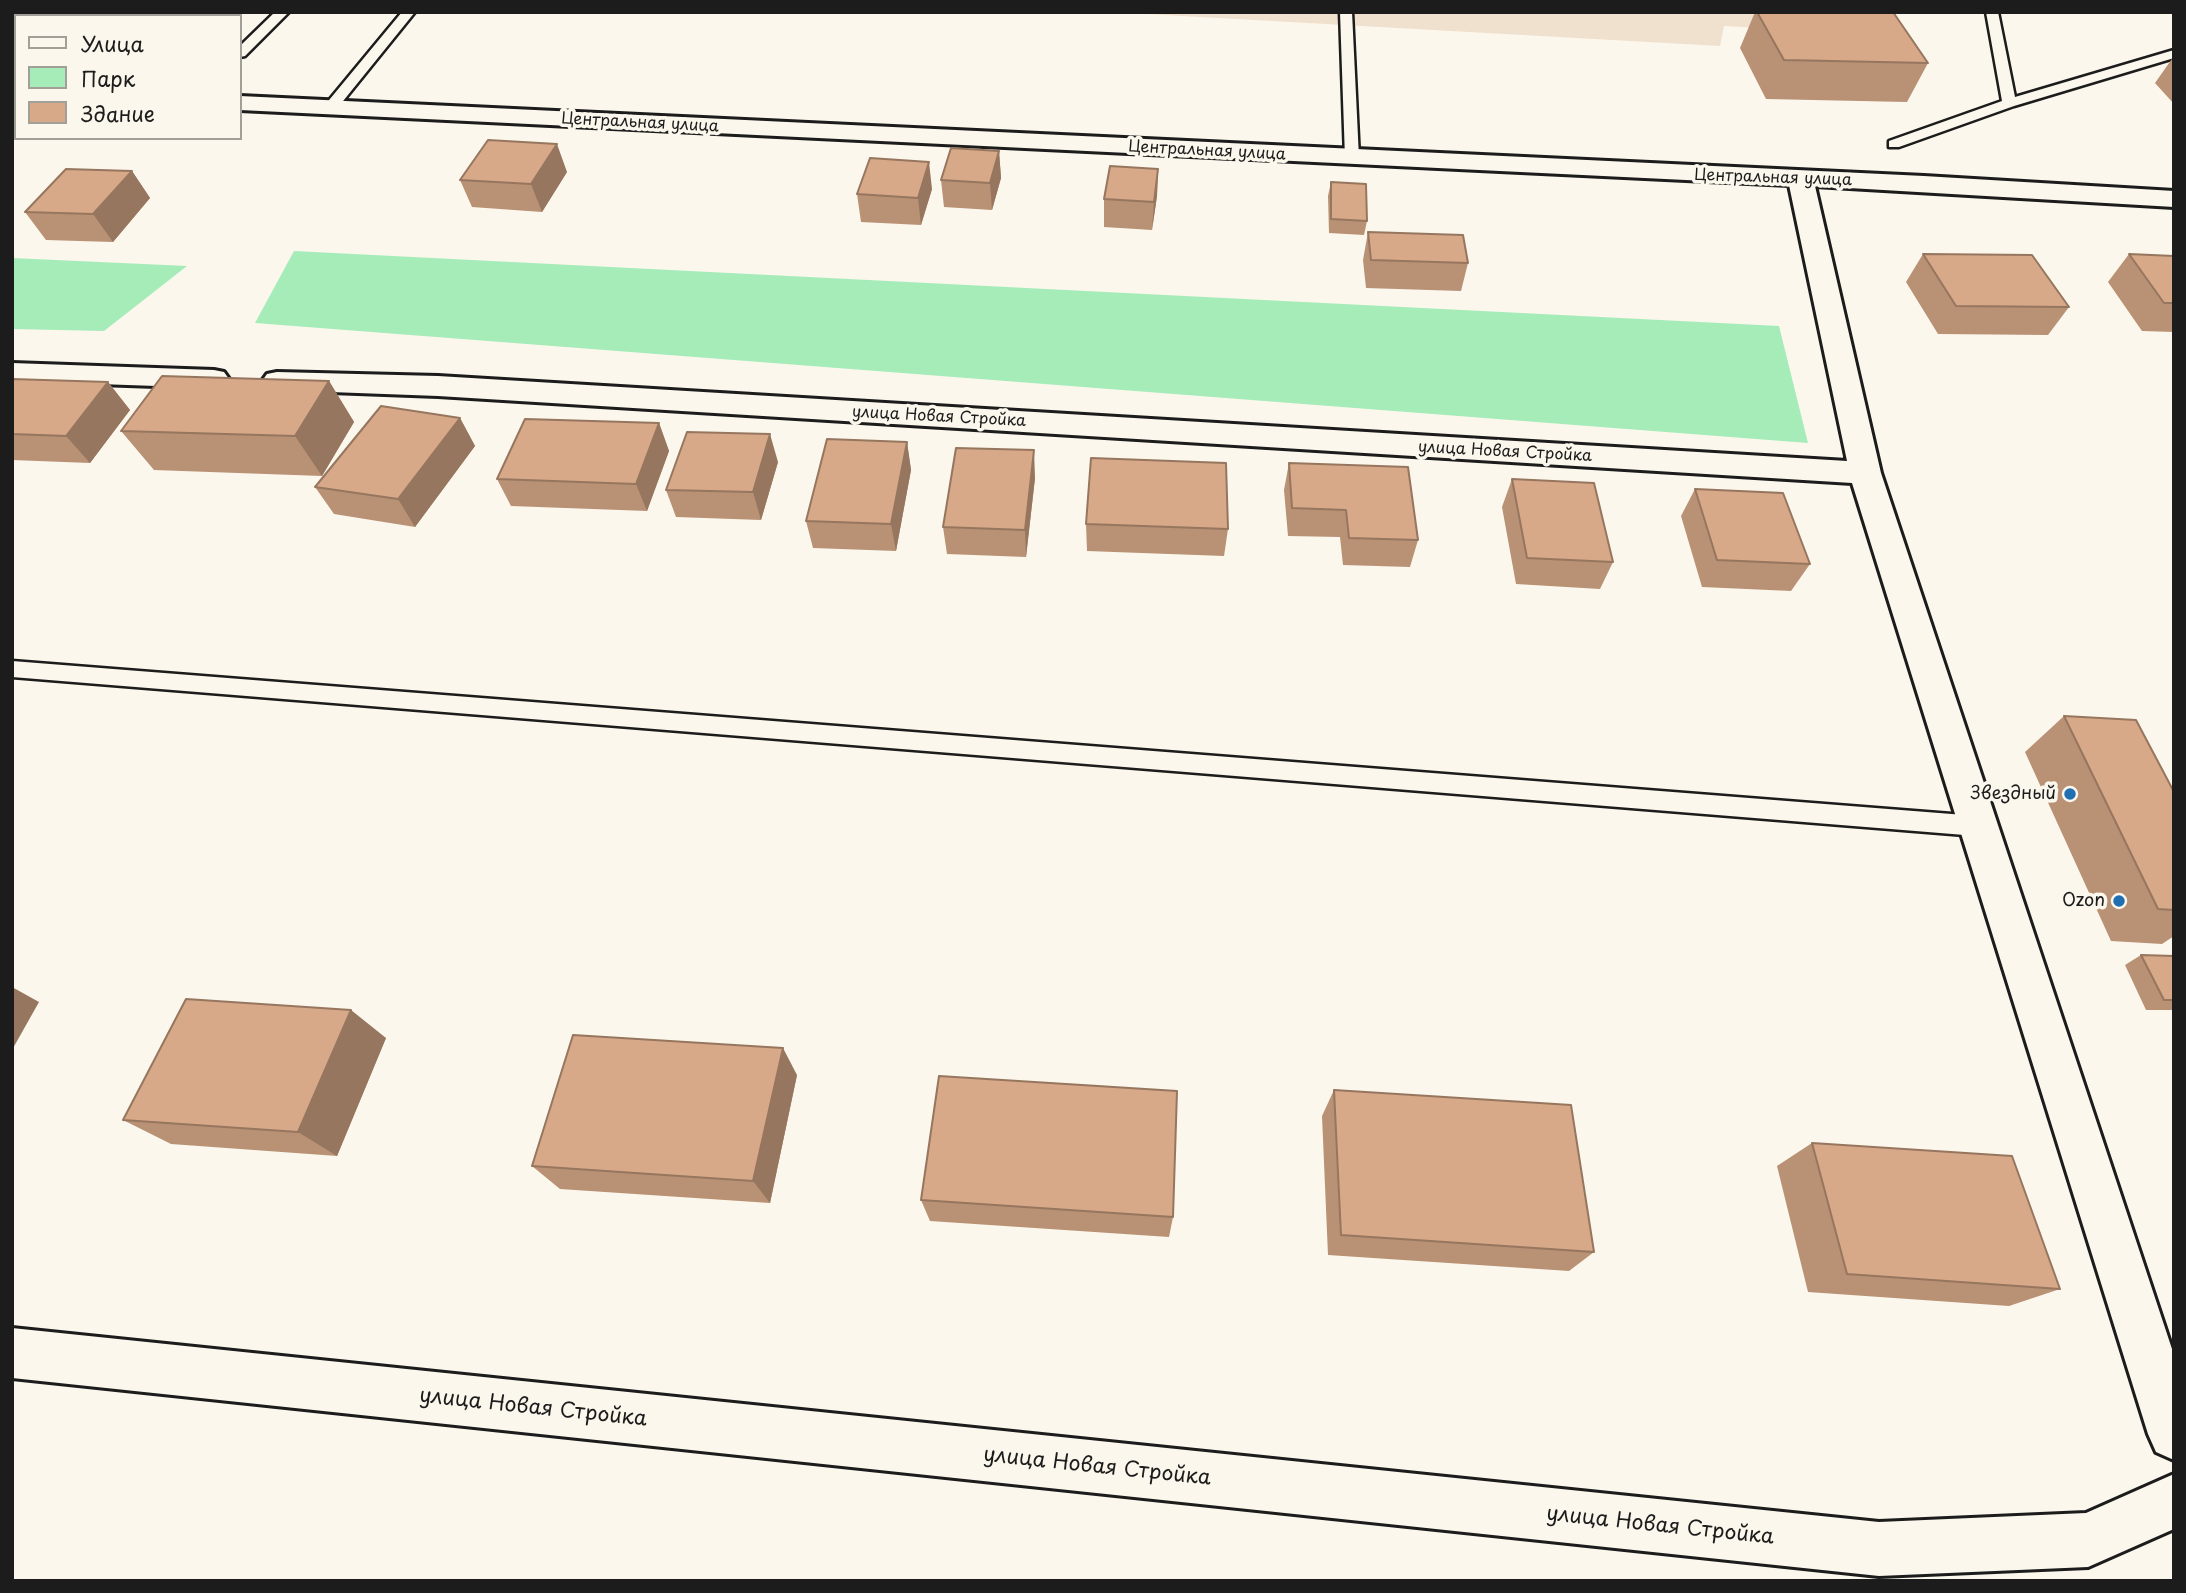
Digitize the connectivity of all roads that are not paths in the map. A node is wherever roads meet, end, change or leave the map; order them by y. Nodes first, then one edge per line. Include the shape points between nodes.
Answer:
1 (283, 12) edge
2 (409, 12) edge
3 (1346, 12) edge
4 (1993, 12) edge
5 (242, 52) edge
6 (2174, 54) edge
7 (242, 103) edge
8 (2009, 103) junction
9 (330, 108) junction
10 (1894, 144) dead end
11 (1352, 158) junction
12 (1801, 180) junction
13 (2174, 199) edge
14 (12, 372) edge
15 (1865, 474) junction
16 (12, 669) edge
17 (1977, 826) junction
18 (12, 1353) edge
19 (2174, 1434) edge
20 (2174, 1501) edge

1 - 5 lane
2 - 9 lane
3 - 11 lane
4 - 8 lane
6 - 8 lane
7 - 9 street, Центральная улица
8 - 10 lane
9 - 11 street, Центральная улица
11 - 12 street, Центральная улица
12 - 13 street, Центральная улица
12 - 15 street
14 - 15 street, улица Новая Стройка via 438,386
15 - 17 street
16 - 17 lane
17 - 19 street
18 - 20 street, улица Новая Стройка via 1879,1549 2088,1541

